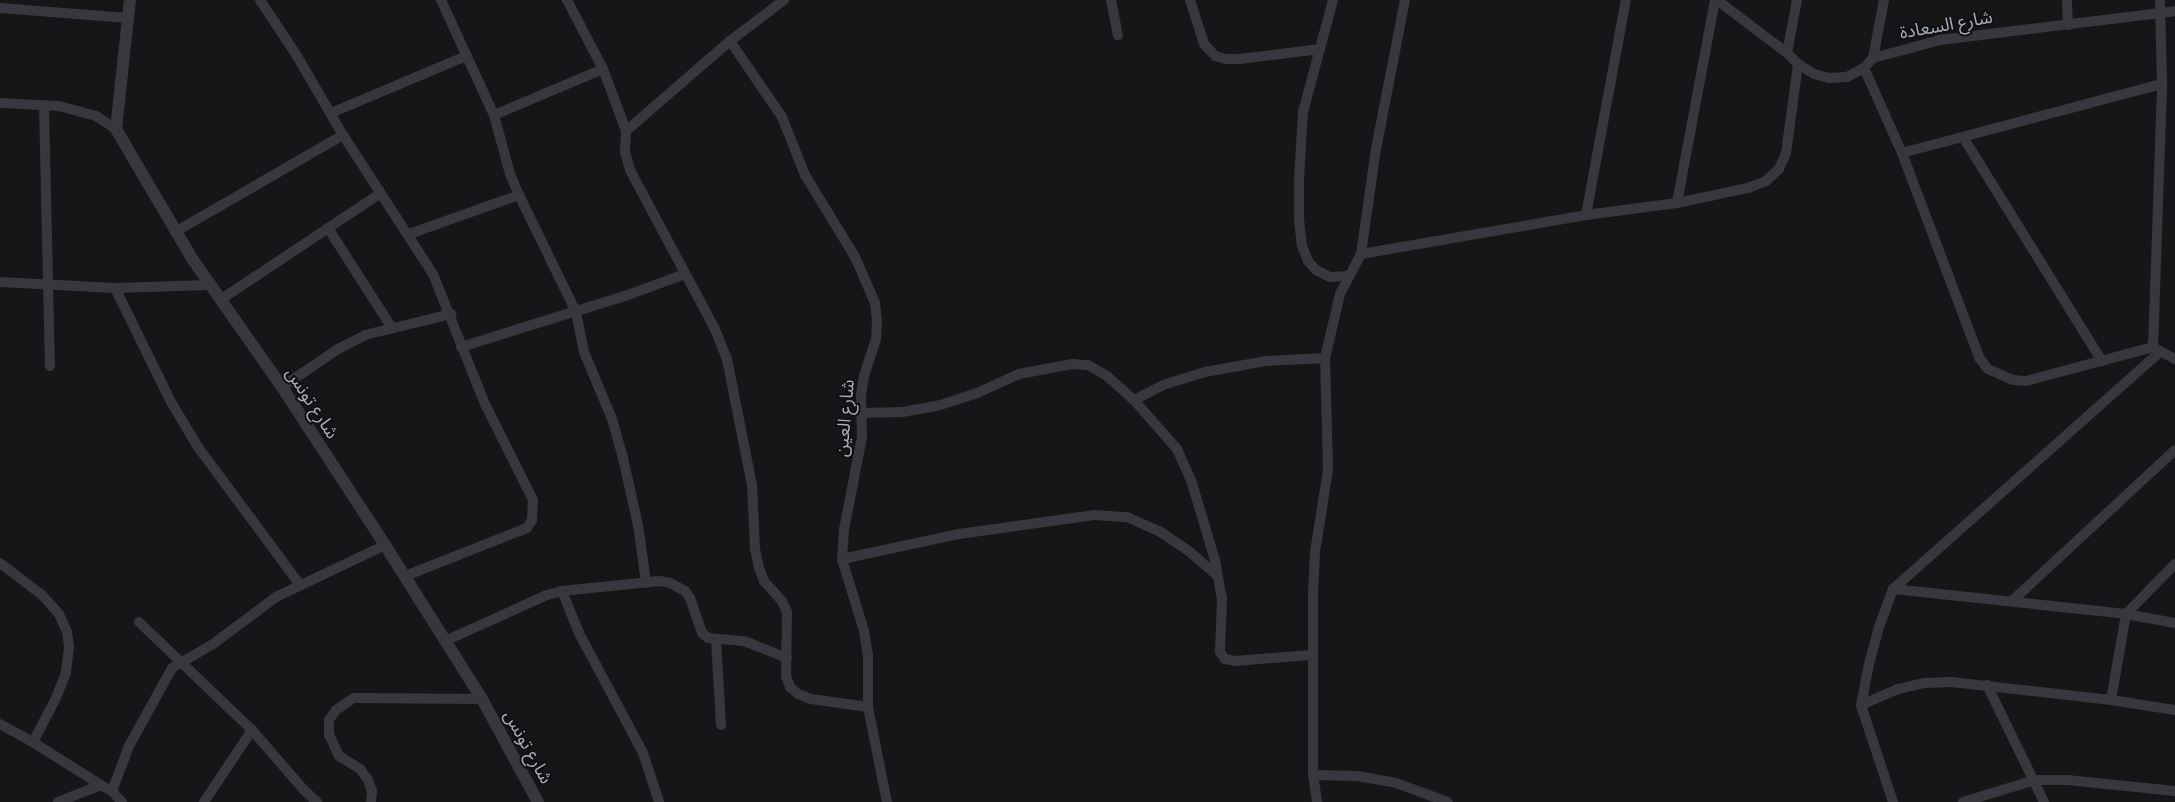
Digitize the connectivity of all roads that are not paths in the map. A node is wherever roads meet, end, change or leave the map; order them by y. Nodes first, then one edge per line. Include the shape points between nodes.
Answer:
1 (130, 0) edge
2 (260, 0) edge
3 (441, 0) edge
4 (567, 0) edge
5 (784, 0) edge
6 (1111, 0) edge
7 (1190, 0) edge
8 (1333, 0) edge
9 (1405, 0) edge
10 (1626, 0) edge
11 (1716, 0) edge
12 (1798, 0) edge
13 (1884, 0) edge
14 (2067, 0) edge
15 (2160, 0) edge
16 (18, 5) edge
17 (0, 8) edge
18 (2175, 11) edge
19 (2161, 13) junction
20 (128, 18) junction
21 (2068, 25) junction
22 (1118, 34) dead end
23 (730, 41) junction
24 (1320, 49) junction
25 (1787, 53) junction
26 (466, 56) junction
27 (1872, 58) junction
28 (1798, 64) junction
29 (1864, 68) junction
30 (603, 69) junction
31 (2162, 84) junction
32 (0, 103) edge
33 (44, 106) junction
34 (331, 113) junction
35 (494, 115) junction
36 (116, 128) junction
37 (626, 131) junction
38 (343, 135) junction
39 (1963, 137) junction
40 (1902, 153) junction
41 (381, 193) junction
42 (519, 194) junction
43 (1677, 203) junction
44 (1586, 215) junction
45 (328, 228) junction
46 (175, 232) junction
47 (408, 234) junction
48 (1361, 254) junction
49 (685, 274) junction
50 (1348, 276) junction
51 (0, 282) edge
52 (48, 284) junction
53 (209, 285) junction
54 (115, 288) junction
55 (220, 300) junction
56 (576, 312) junction
57 (451, 314) junction
58 (392, 328) junction
59 (460, 347) junction
60 (2157, 349) junction
61 (1325, 358) junction
62 (2175, 359) edge
63 (2102, 361) junction
64 (50, 366) dead end
65 (282, 387) junction
66 (1134, 400) junction
67 (860, 413) junction
68 (2175, 450) edge
69 (385, 545) junction
70 (842, 559) junction
71 (0, 563) edge
72 (2175, 564) edge
73 (405, 576) junction
74 (1218, 576) junction
75 (646, 582) junction
76 (300, 585) junction
77 (1893, 588) junction
78 (562, 592) junction
79 (2012, 601) junction
80 (2126, 614) junction
81 (138, 622) dead end
82 (2175, 623) edge
83 (716, 640) junction
84 (445, 641) junction
85 (1312, 655) junction
86 (786, 658) junction
87 (179, 663) junction
88 (1987, 685) junction
89 (482, 700) junction
90 (2111, 700) junction
91 (1861, 705) junction
92 (868, 707) junction
93 (2175, 710) edge
94 (0, 724) edge
95 (721, 725) dead end
96 (252, 730) junction
97 (34, 742) junction
98 (1313, 775) junction
99 (2035, 780) junction
100 (101, 785) junction
101 (112, 791) junction
102 (2175, 791) edge
103 (58, 802) edge
104 (122, 802) edge
105 (204, 802) edge
106 (317, 802) edge
107 (371, 802) edge
108 (538, 802) edge
109 (659, 802) edge
110 (886, 802) edge
111 (1317, 802) edge
112 (1448, 802) edge
113 (1893, 802) edge
114 (1963, 802) edge
115 (2044, 802) edge

1 - 20 street
2 - 34 street
3 - 26 street
4 - 30 street
5 - 23 street
6 - 22 street
7 - 24 street via 1204,44 1215,56 1240,59
8 - 24 street
9 - 48 street via 1376,149
10 - 44 street
11 - 25 street
11 - 43 street
12 - 25 street
13 - 27 street
14 - 21 street
15 - 19 street
16 - 17 street
16 - 20 street
18 - 19 street, شارع السعادة
19 - 21 street, شارع السعادة
19 - 31 street
20 - 36 street
21 - 27 street, شارع السعادة via 1940,40
23 - 37 street
23 - 67 street, شارع العين via 782,117 805,175 855,257 875,303 876,339 864,376
24 - 50 street via 1303,112 1299,220 1302,246 1316,270 1330,276
25 - 28 street
26 - 34 street
26 - 35 street
27 - 29 street
28 - 29 street via 1814,74 1829,78 1847,77
28 - 43 street via 1786,153 1780,169 1766,181 1748,188
29 - 40 street
30 - 35 street
30 - 37 street
31 - 39 street
31 - 60 street
32 - 33 street
33 - 36 street via 96,116
33 - 52 street
34 - 38 street
35 - 42 street via 510,174
36 - 46 street, شارع تونس
37 - 49 street via 625,152 630,170
38 - 41 street
38 - 46 street
39 - 40 street
39 - 63 street
40 - 63 street via 1980,358 1988,369 2013,380 2026,381
41 - 45 street
41 - 47 street
42 - 47 street
42 - 56 street
43 - 44 street
44 - 48 street
45 - 55 street
45 - 58 street
46 - 53 street, شارع تونس
47 - 57 street via 433,274
48 - 50 street
49 - 56 street
49 - 86 street via 727,358 752,485 759,568 764,581 782,601 787,612
50 - 61 street via 1332,321
51 - 52 street
52 - 54 street
52 - 64 street
53 - 54 street
53 - 55 street, شارع تونس
54 - 76 street via 198,447
55 - 65 street, شارع تونس
56 - 59 street
56 - 75 street via 584,352 612,419 623,458 638,525
57 - 58 street
57 - 59 street
58 - 65 street via 366,335 338,349
59 - 73 street via 532,500 532,520 527,528 515,534
60 - 62 street
60 - 63 street
60 - 77 street
61 - 66 street via 1267,361 1205,372 1166,384
61 - 85 street via 1328,470 1315,552
65 - 69 street, شارع تونس
66 - 67 street via 1107,376 1088,365 1072,364 1019,374 975,394 937,406 902,412
66 - 74 street via 1177,449 1192,483
67 - 70 street, شارع العين via 862,437 844,530
68 - 79 street
69 - 73 street, شارع تونس
69 - 76 street
70 - 74 street via 959,534 1095,515 1127,517 1160,531
70 - 92 street, شارع العين via 864,631 868,656
71 - 97 street via 42,595 59,614 67,632 66,673
72 - 80 street
73 - 84 street, شارع تونس
74 - 85 street via 1222,599 1219,644 1225,659
75 - 78 street
75 - 83 street via 670,583 685,591 702,633
76 - 87 street via 276,597 213,644
77 - 79 street
77 - 91 street via 1877,635
78 - 84 street via 526,604
78 - 109 street via 579,633 643,753
79 - 80 street
80 - 82 street
80 - 90 street
81 - 87 street
83 - 86 street via 744,641
83 - 95 street
84 - 89 street, شارع تونس
85 - 98 street
86 - 92 street via 786,676 790,687 798,694 832,703
87 - 96 street
87 - 101 street via 172,668 155,695 129,746
88 - 90 street
88 - 91 street via 1925,683
88 - 99 street
89 - 107 street via 354,698 336,710 329,720 329,735 339,756 360,770 368,780
89 - 108 street, شارع تونس
90 - 93 street
91 - 113 street
92 - 110 street, شارع العين
94 - 97 street
96 - 105 street
96 - 106 street
97 - 100 street
98 - 111 street
98 - 112 street via 1357,776 1396,783
99 - 102 street via 2067,780
99 - 114 street
99 - 115 street
100 - 101 street
100 - 103 street
101 - 104 street

